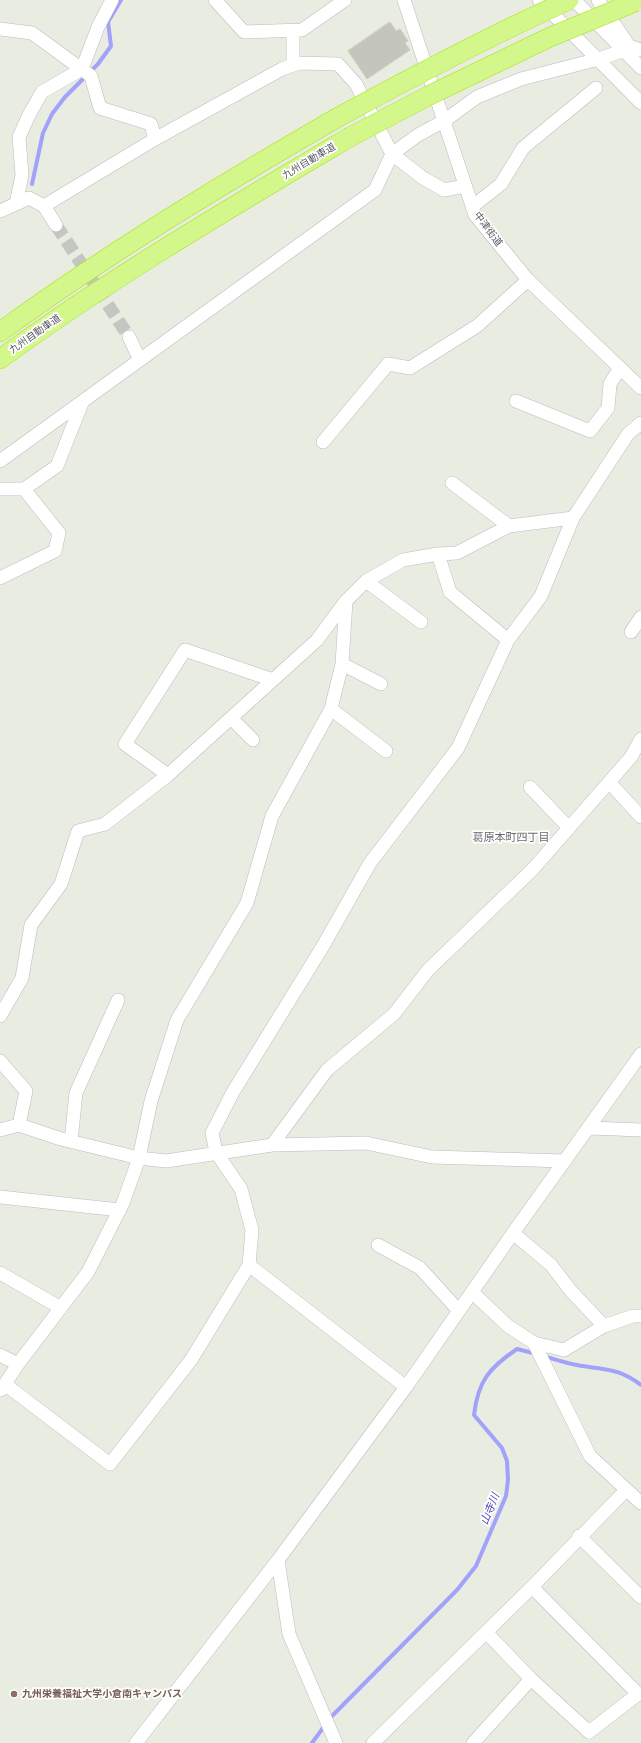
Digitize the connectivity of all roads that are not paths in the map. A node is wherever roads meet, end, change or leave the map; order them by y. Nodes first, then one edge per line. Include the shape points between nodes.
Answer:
1 (112, 0) edge
2 (215, 0) edge
3 (345, 0) edge
4 (404, 0) edge
5 (539, 0) edge
6 (569, 0) edge
7 (574, 0) edge
8 (598, 0) edge
9 (637, 1) edge
10 (0, 29) edge
11 (293, 31) junction
12 (632, 49) edge
13 (599, 59) junction
14 (293, 66) junction
15 (641, 68) edge
16 (82, 69) junction
17 (596, 88) dead end
18 (641, 102) edge
19 (444, 121) junction
20 (156, 139) junction
21 (392, 154) junction
22 (465, 186) junction
23 (16, 204) junction
24 (44, 206) junction
25 (472, 207) junction
26 (0, 211) edge
27 (56, 224) tunnel mouth
28 (528, 280) junction
29 (0, 332) edge
30 (129, 337) tunnel mouth
31 (0, 359) edge
32 (140, 360) junction
33 (620, 368) junction
34 (641, 388) edge
35 (516, 401) dead end
36 (82, 404) junction
37 (641, 423) edge
38 (323, 442) dead end
39 (0, 461) edge
40 (452, 483) dead end
41 (0, 489) edge
42 (24, 489) junction
43 (573, 518) junction
44 (509, 526) junction
45 (438, 554) junction
46 (0, 578) edge
47 (366, 581) junction
48 (346, 602) junction
49 (641, 617) edge
50 (421, 622) dead end
51 (631, 632) dead end
52 (508, 640) junction
53 (342, 664) junction
54 (273, 680) junction
55 (381, 684) dead end
56 (331, 709) junction
57 (231, 718) junction
58 (641, 739) edge
59 (253, 740) dead end
60 (386, 751) dead end
61 (168, 774) junction
62 (609, 782) junction
63 (530, 787) dead end
64 (641, 817) edge
65 (569, 828) junction
66 (118, 1000) dead end
67 (0, 1016) edge
68 (641, 1054) edge
69 (0, 1061) edge
70 (19, 1125) junction
71 (590, 1128) junction
72 (0, 1130) edge
73 (641, 1130) edge
74 (71, 1141) junction
75 (272, 1145) junction
76 (216, 1152) junction
77 (139, 1158) junction
78 (565, 1161) junction
79 (0, 1197) edge
80 (120, 1210) junction
81 (513, 1233) junction
82 (378, 1245) dead end
83 (249, 1265) junction
84 (0, 1273) edge
85 (473, 1293) junction
86 (61, 1308) junction
87 (459, 1311) junction
88 (641, 1316) edge
89 (604, 1326) junction
90 (534, 1344) junction
91 (0, 1355) edge
92 (18, 1364) junction
93 (406, 1387) junction
94 (3, 1388) edge
95 (626, 1490) junction
96 (641, 1503) edge
97 (579, 1536) junction
98 (278, 1560) junction
99 (532, 1587) junction
100 (641, 1597) edge
101 (486, 1632) junction
102 (531, 1679) junction
103 (333, 1737) edge
104 (136, 1743) edge
105 (373, 1743) edge
106 (473, 1743) edge

1 - 16 street via 98,27
2 - 11 street via 244,32
3 - 11 street via 302,30
4 - 19 street, 中津街道
5 - 13 street
6 - 29 highway, bridge via 413,77 255,165 154,227
7 - 12 street
8 - 12 street
9 - 31 highway, 九州自動車道, bridge via 548,38 348,138 156,255 49,323
10 - 16 street via 32,33
11 - 14 street
12 - 13 street
12 - 15 street
13 - 18 street
13 - 19 street via 521,79 477,97
14 - 20 street via 282,69
14 - 21 street via 300,63 338,64 356,84
16 - 20 street via 91,76 100,108 151,124
16 - 23 street via 42,92 18,137 22,175
17 - 25 street via 523,148 501,184
19 - 21 street via 418,135
19 - 22 street, 中津街道
20 - 24 street
21 - 22 street via 423,178 444,190
21 - 32 street via 375,190
22 - 25 street, 中津街道
23 - 24 street via 29,198
23 - 26 street
24 - 27 street
25 - 28 street, 中津街道 via 475,215
28 - 33 street, 中津街道
28 - 38 street via 477,326 410,368 388,364
30 - 32 street
32 - 36 street
33 - 34 street, 中津街道
33 - 35 street via 610,384 608,408 590,431
36 - 39 street
36 - 42 street via 57,466
37 - 43 street via 628,434
40 - 44 street
41 - 42 street
42 - 46 street via 58,533 55,551
43 - 44 street
43 - 52 street via 541,596
44 - 45 street via 457,553
45 - 47 street via 403,560
45 - 52 street via 450,592
47 - 48 street
47 - 50 street
48 - 53 street
48 - 54 street via 316,640
49 - 51 street
52 - 76 street via 458,748 370,863 323,946 233,1092 212,1133
53 - 55 street
53 - 56 street
54 - 57 street
54 - 61 street via 185,650 125,744
56 - 60 street
56 - 77 street via 272,816 247,903 176,1020 151,1101
57 - 59 street
57 - 61 street
58 - 62 street via 631,758
61 - 67 street via 105,824 78,831 62,884 31,925 22,978
62 - 64 street
62 - 65 street
63 - 65 street
65 - 75 street via 533,869 428,970 394,1014 326,1070
66 - 74 street via 76,1092
68 - 71 street
69 - 70 street via 26,1091
70 - 72 street
70 - 74 street
71 - 73 street
71 - 78 street
74 - 77 street
75 - 76 street
75 - 78 street via 366,1143 432,1157
76 - 77 street via 166,1161
76 - 83 street via 241,1189 252,1230
77 - 80 street
78 - 81 street
79 - 80 street
80 - 86 street via 88,1272
81 - 85 street
81 - 89 street via 551,1265
82 - 87 street via 420,1268
83 - 93 street
83 - 94 street via 191,1360 110,1464
84 - 86 street
85 - 87 street
85 - 90 street via 508,1326
86 - 92 street
87 - 93 street
88 - 89 street via 633,1316
89 - 90 street via 564,1350
90 - 95 street via 590,1456
91 - 92 street
92 - 94 street
93 - 98 street
95 - 96 street
95 - 97 street
97 - 99 street
97 - 100 street
98 - 103 street via 289,1634
98 - 104 street
99 - 101 street
99 - 102 street via 638,1694 589,1732
101 - 102 street
101 - 105 street
102 - 106 street

